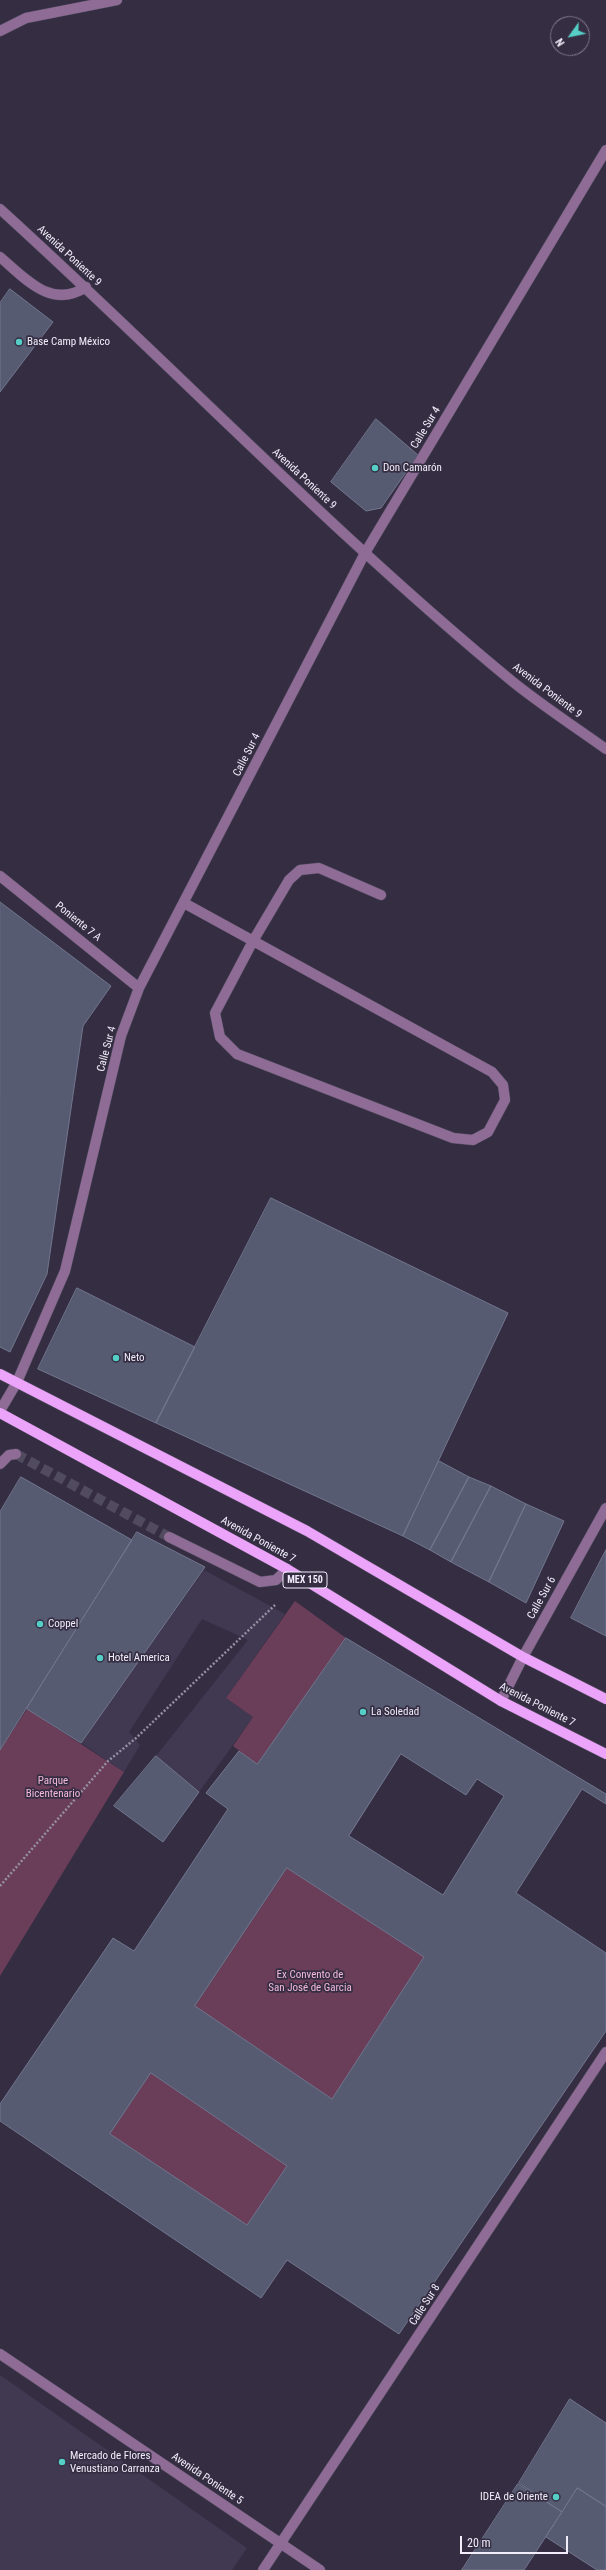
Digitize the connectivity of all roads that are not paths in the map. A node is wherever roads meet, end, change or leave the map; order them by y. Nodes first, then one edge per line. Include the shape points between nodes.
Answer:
1 (117, 0) edge
2 (0, 31) edge
3 (606, 150) edge
4 (0, 209) edge
5 (0, 256) edge
6 (86, 287) junction
7 (365, 553) junction
8 (606, 749) edge
9 (0, 876) edge
10 (381, 896) dead end
11 (184, 903) junction
12 (252, 941) junction
13 (139, 988) junction
14 (0, 1374) edge
15 (17, 1382) junction
16 (0, 1412) edge
17 (16, 1454) dead end
18 (0, 1464) edge
19 (606, 1508) edge
20 (169, 1537) tunnel mouth
21 (287, 1569) junction
22 (523, 1657) junction
23 (606, 1699) edge
24 (501, 1701) junction
25 (606, 1754) edge
26 (606, 2052) edge
27 (0, 2354) edge
28 (282, 2544) junction
29 (263, 2570) edge
30 (320, 2570) edge

1 - 2 street via 26,18
3 - 7 street, Calle Sur 4
4 - 6 street, Avenida Poniente 9
5 - 6 street via 40,291 59,295 78,292
6 - 7 street, Avenida Poniente 9
7 - 8 street, Avenida Poniente 9 via 514,683
7 - 11 street, Calle Sur 4
9 - 13 street, Poniente 7 A
10 - 12 street via 320,868 300,870 289,880
11 - 12 street
11 - 13 street, Calle Sur 4
12 - 12 street via 492,1072 503,1085 505,1100 488,1132 473,1140 453,1138 238,1054 220,1037 215,1013
13 - 15 street, Calle Sur 4 via 122,1036 65,1271
14 - 15 main road
15 - 16 street, Calle Sur 4
15 - 22 main road via 307,1531
16 - 21 main road, Avenida Poniente 7 / MEX 150
17 - 18 street via 8,1455
19 - 22 street, Calle Sur 6
20 - 21 street via 260,1582 276,1580
21 - 24 main road, Avenida Poniente 7 / MEX 150
22 - 23 main road
22 - 24 street, Calle Sur 6
24 - 25 main road, Avenida Poniente 7 / MEX 150
26 - 28 street, Calle Sur 8
27 - 28 street, Avenida Poniente 5
28 - 29 street, Calle Sur 8
28 - 30 street, Avenida Poniente 5

